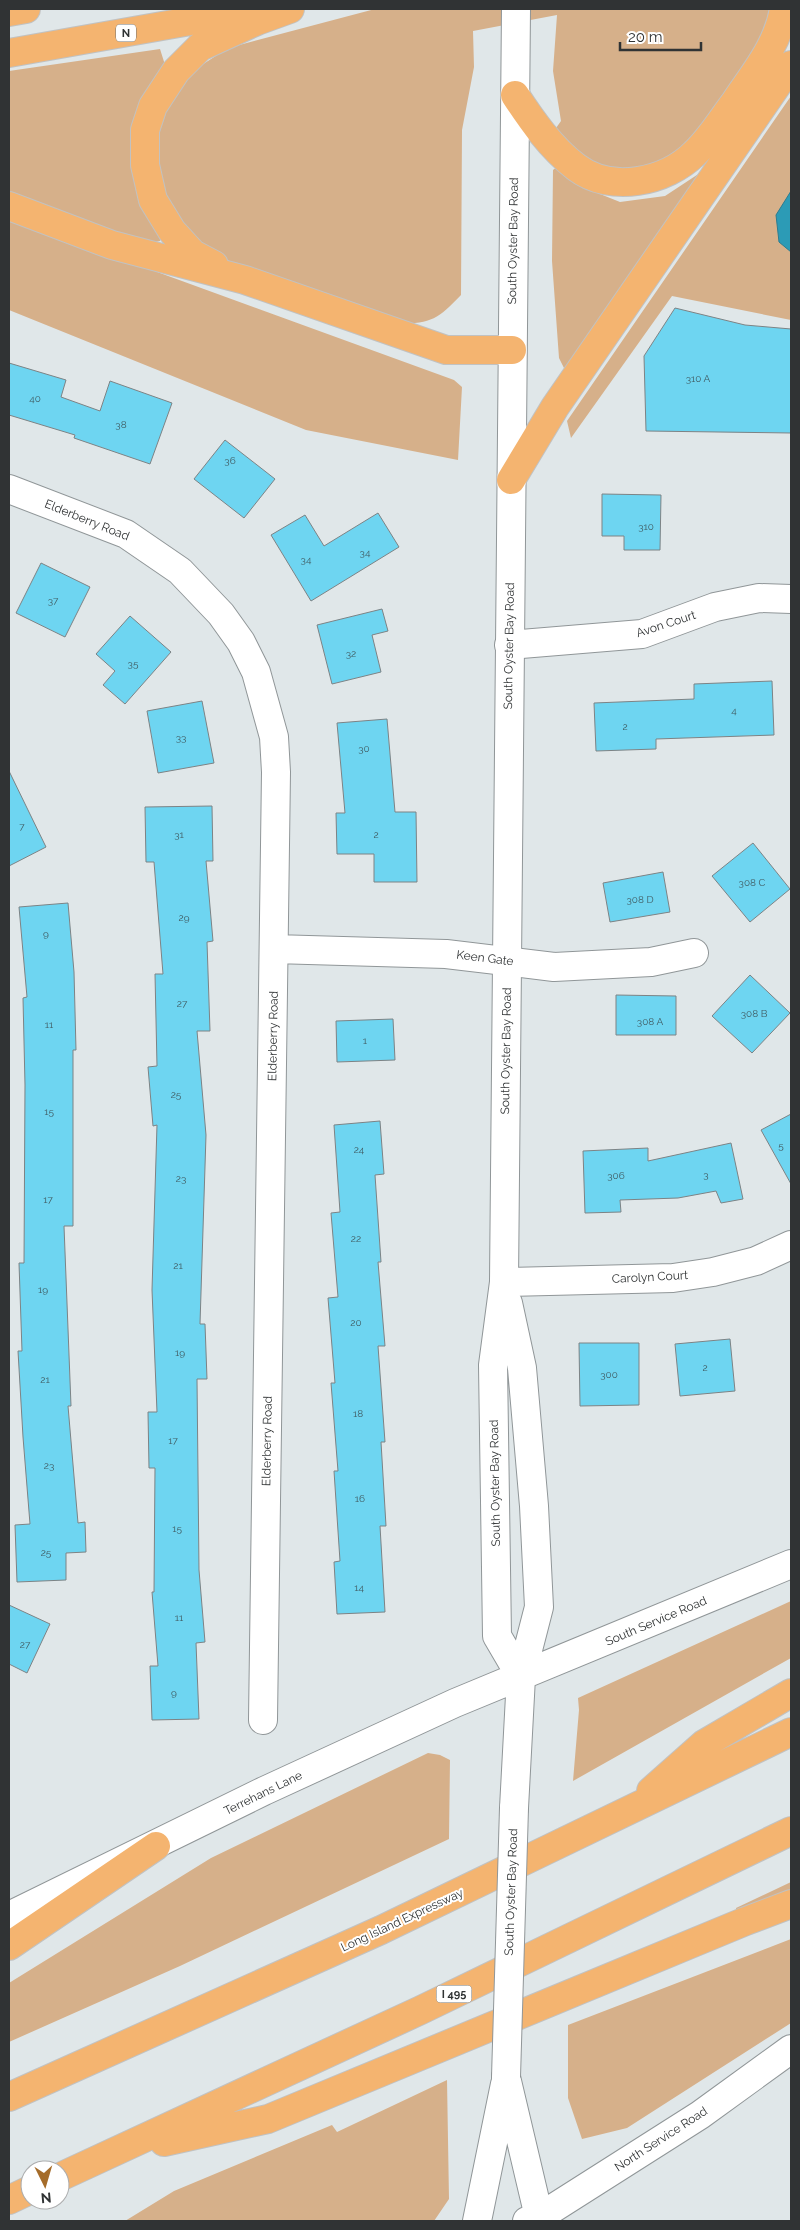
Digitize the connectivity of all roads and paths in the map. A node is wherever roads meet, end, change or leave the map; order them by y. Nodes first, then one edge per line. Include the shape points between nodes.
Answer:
1 (26, 9) edge
2 (242, 9) edge
3 (290, 9) edge
4 (784, 9) edge
5 (9, 12) edge
6 (516, 16) edge
7 (9, 53) edge
8 (791, 65) edge
9 (515, 95) junction
10 (9, 206) edge
11 (244, 280) junction
12 (512, 350) junction
13 (511, 480) junction
14 (9, 489) edge
15 (791, 599) edge
16 (509, 645) junction
17 (274, 949) junction
18 (694, 953) dead end
19 (508, 961) junction
20 (791, 1245) edge
21 (504, 1282) junction
22 (791, 1564) edge
23 (521, 1677) junction
24 (791, 1693) edge
25 (264, 1720) dead end
26 (791, 1732) edge
27 (624, 1815) junction
28 (791, 1831) edge
29 (156, 1846) junction
30 (791, 1904) edge
31 (9, 1916) edge
32 (9, 1946) edge
33 (791, 2049) edge
34 (506, 2078) junction
35 (9, 2097) edge
36 (116, 2152) junction
37 (70, 2173) edge
38 (536, 2219) edge
39 (476, 2221) edge

1 - 5 highway
2 - 7 highway, N
3 - 11 highway via 200,47 176,71 153,106 146,130 145,165 153,200 172,231 193,254
4 - 9 highway via 779,32 766,58 714,132 689,159 663,175 630,182 608,180 577,168 540,131
6 - 9 main road, South Oyster Bay Road
8 - 13 highway via 555,406
9 - 12 main road, South Oyster Bay Road
10 - 11 highway via 112,245
11 - 12 highway via 446,350
12 - 13 main road, South Oyster Bay Road
13 - 16 main road, South Oyster Bay Road
14 - 17 main road, Elderberry Road via 126,534 180,571 221,614 241,642 256,672 274,737
15 - 16 main road, Avon Court via 759,598 715,607 642,634
16 - 19 main road, South Oyster Bay Road
17 - 19 main road, Keen Gate via 446,954
17 - 25 main road, Elderberry Road
18 - 19 main road, Keen Gate via 651,962 598,966 554,967
19 - 21 main road, South Oyster Bay Road
20 - 21 main road, Carolyn Court via 756,1261 673,1278
21 - 23 main road, South Oyster Bay Road via 522,1368 539,1607
21 - 23 main road, South Oyster Bay Road via 493,1365 497,1636
22 - 23 main road, South Service Road
23 - 29 main road, Terrehans Lane via 273,1787
23 - 34 main road, South Oyster Bay Road, bridge
24 - 27 highway via 704,1744
26 - 27 highway, Long Island Expressway
27 - 35 highway, Long Island Expressway via 381,1930
28 - 36 highway, I 495 via 421,2010
29 - 31 main road, Terrehans Lane
29 - 32 highway
30 - 36 highway via 268,2119
33 - 38 main road, North Service Road via 700,2115
34 - 38 main road, South Oyster Bay Road
34 - 39 main road, South Oyster Bay Road
36 - 37 highway, I 495

